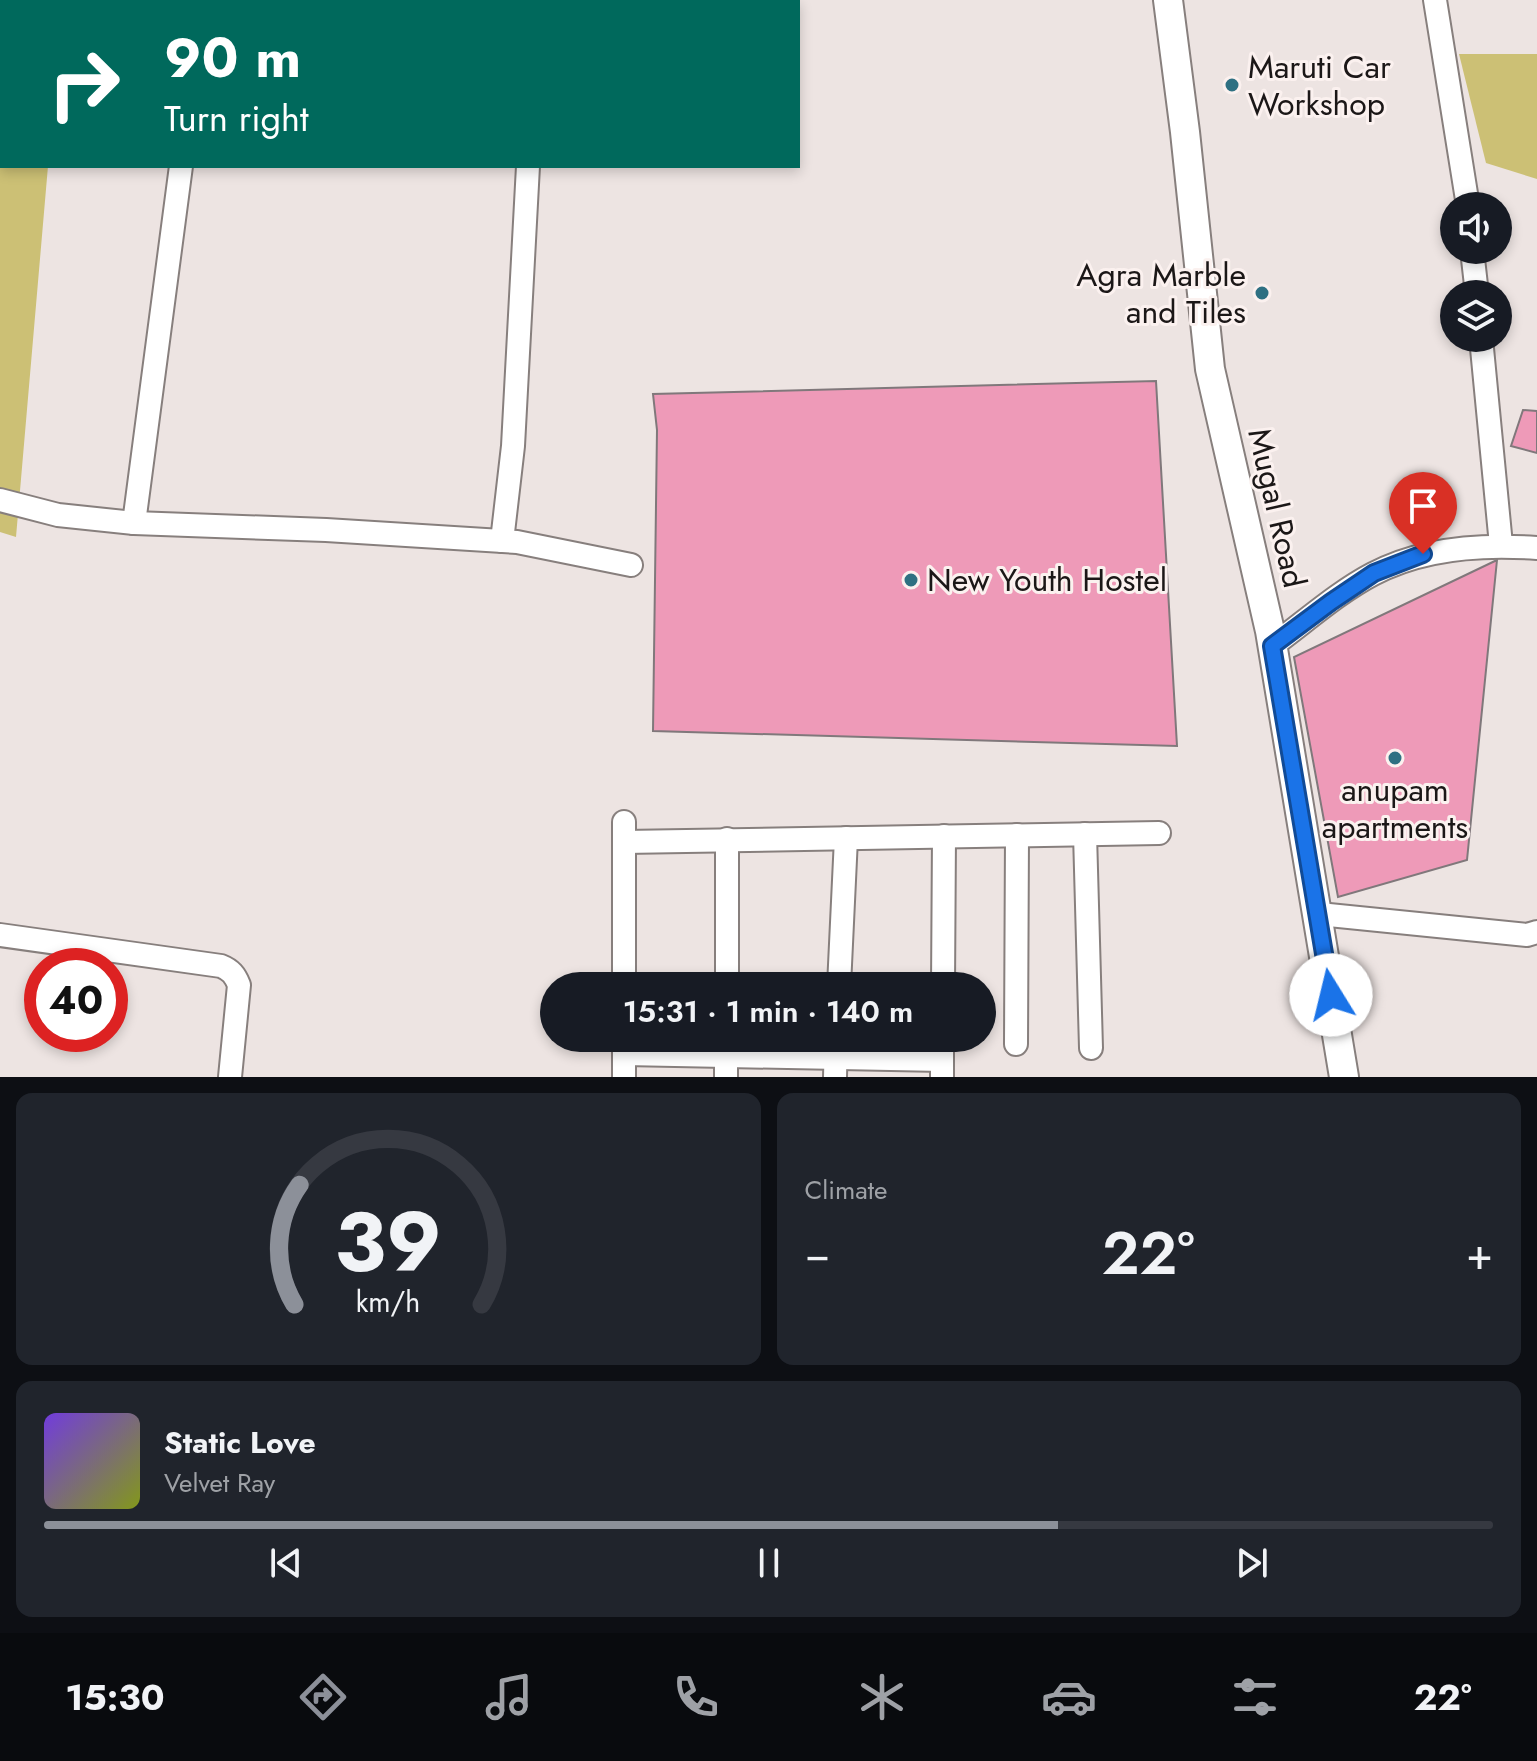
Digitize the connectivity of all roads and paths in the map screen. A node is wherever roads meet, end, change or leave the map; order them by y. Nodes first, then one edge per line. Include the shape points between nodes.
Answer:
1 (1168, 0) edge
2 (1435, 0) edge
3 (181, 168) edge
4 (528, 168) edge
5 (1466, 192) edge
6 (1482, 352) edge
7 (0, 500) edge
8 (134, 523) junction
9 (502, 541) junction
10 (1501, 545) junction
11 (1537, 548) edge
12 (631, 565) dead end
13 (1272, 646) junction
14 (1159, 833) dead end
15 (1085, 834) junction
16 (1017, 835) junction
17 (944, 836) junction
18 (846, 838) junction
19 (727, 839) junction
20 (1319, 914) junction
21 (1537, 932) edge
22 (0, 935) edge
23 (624, 972) edge
24 (727, 972) edge
25 (840, 972) edge
26 (943, 972) edge
27 (1016, 1044) dead end
28 (1091, 1048) dead end
29 (624, 1052) edge
30 (680, 1052) edge
31 (726, 1057) edge
32 (836, 1057) edge
33 (942, 1058) edge
34 (230, 1077) edge
35 (624, 1077) edge
36 (1344, 1077) edge

1 - 13 street, Mugal Road via 1210,369
2 - 5 street
3 - 8 street
4 - 9 street via 513,446
6 - 10 street
7 - 8 street via 58,515
8 - 9 street
9 - 12 street
10 - 11 street
10 - 13 street via 1423,554 1374,573
13 - 20 street, Mugal Road
14 - 15 street
15 - 16 street
15 - 28 street
16 - 17 street
16 - 27 street
17 - 18 street
17 - 26 street
18 - 19 street
18 - 25 street
19 - 23 street via 624,832
19 - 24 street
20 - 21 street
20 - 36 street, Mugal Road
22 - 34 street via 229,970 239,985
29 - 35 street
30 - 31 street
31 - 32 street
32 - 33 street

